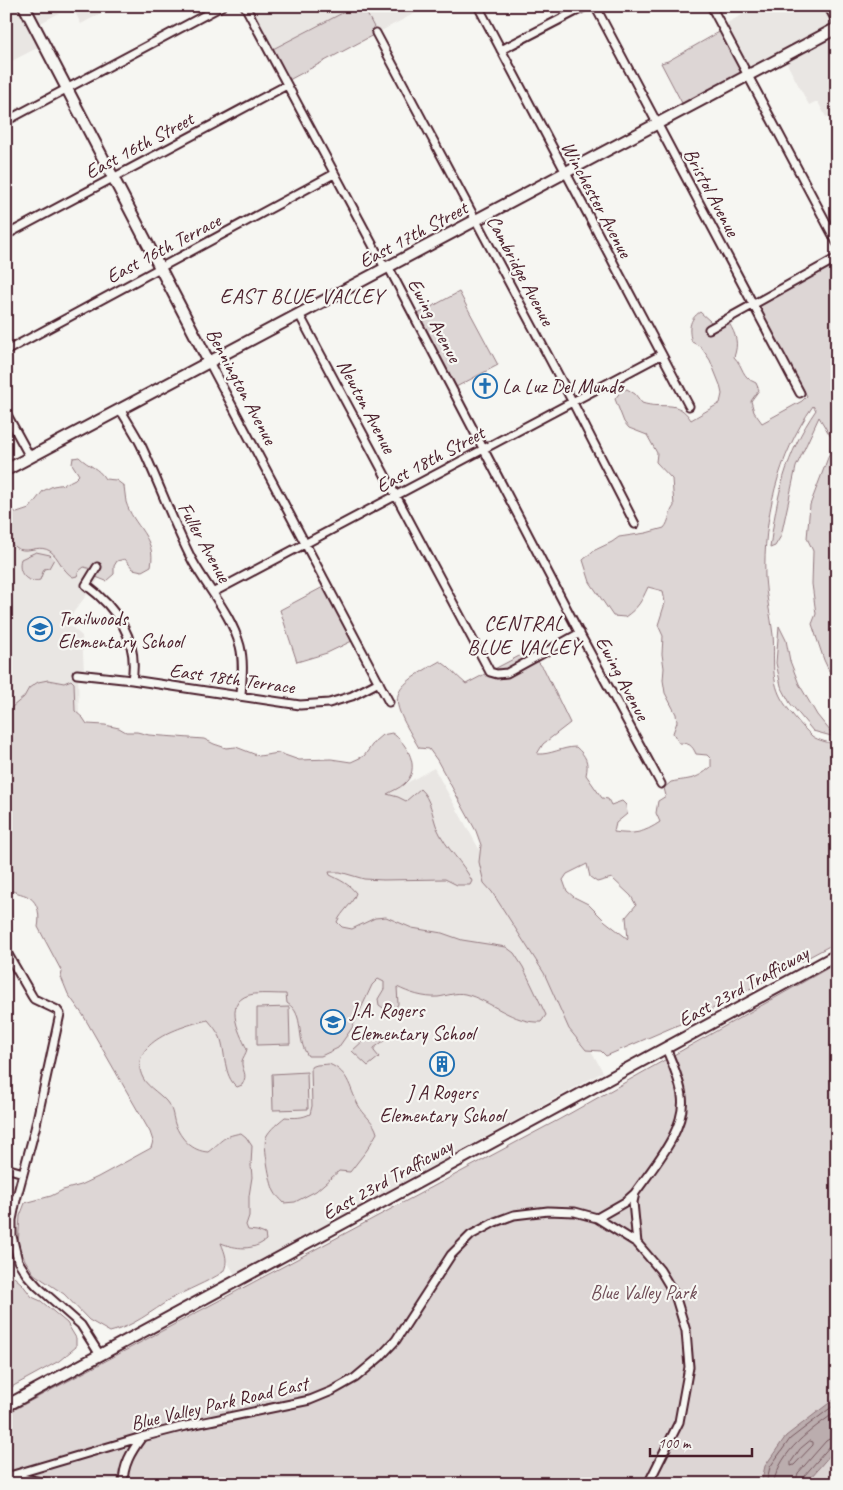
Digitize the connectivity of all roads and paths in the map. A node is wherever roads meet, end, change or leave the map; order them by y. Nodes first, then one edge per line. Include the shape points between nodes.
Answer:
1 (24, 6) edge
2 (222, 6) edge
3 (245, 6) edge
4 (478, 6) edge
5 (586, 6) edge
6 (595, 6) edge
7 (711, 6) edge
8 (828, 6) edge
9 (837, 22) edge
10 (837, 28) edge
11 (376, 33) dead end
12 (501, 50) junction
13 (748, 75) junction
14 (286, 85) junction
15 (67, 89) junction
16 (6, 122) edge
17 (657, 124) junction
18 (565, 172) junction
19 (334, 174) junction
20 (113, 177) junction
21 (476, 220) junction
22 (6, 234) edge
23 (837, 243) edge
24 (837, 258) edge
25 (159, 268) junction
26 (387, 268) junction
27 (753, 304) junction
28 (299, 314) junction
29 (709, 329) dead end
30 (6, 351) edge
31 (661, 355) junction
32 (209, 362) junction
33 (800, 392) dead end
34 (573, 402) junction
35 (689, 406) dead end
36 (120, 409) junction
37 (6, 412) edge
38 (484, 449) junction
39 (30, 457) junction
40 (6, 470) edge
41 (396, 496) junction
42 (635, 524) dead end
43 (306, 544) junction
44 (98, 567) dead end
45 (214, 592) junction
46 (580, 633) junction
47 (77, 674) dead end
48 (132, 680) junction
49 (379, 682) junction
50 (241, 695) junction
51 (389, 702) dead end
52 (661, 784) dead end
53 (6, 951) edge
54 (837, 954) edge
55 (666, 1048) junction
56 (6, 1168) edge
57 (23, 1172) junction
58 (635, 1193) junction
59 (6, 1198) edge
60 (16, 1200) junction
61 (597, 1218) junction
62 (637, 1243) junction
63 (100, 1355) junction
64 (6, 1406) edge
65 (142, 1437) junction
66 (10, 1475) edge
67 (51, 1484) edge
68 (123, 1484) edge
69 (648, 1484) edge

1 - 15 street, Bennington Avenue
2 - 15 street
3 - 14 street, Ewing Avenue
4 - 12 street, Winchester Avenue
5 - 12 street
6 - 17 street, Bristol Avenue
7 - 13 street
8 - 9 street
10 - 13 street, East 17th Street
11 - 21 street, Cambridge Avenue
12 - 18 street, Winchester Avenue
13 - 17 street, East 17th Street
13 - 23 street
14 - 19 street, Ewing Avenue
14 - 20 street, East 16th Street
15 - 16 street
15 - 20 street, Bennington Avenue
17 - 18 street, East 17th Street
17 - 27 street, Bristol Avenue
18 - 21 street, East 17th Street
18 - 31 street, Winchester Avenue
19 - 25 street, East 16th Terrace
19 - 26 street, Ewing Avenue
20 - 22 street, East 16th Street
20 - 25 street, Bennington Avenue
21 - 26 street, East 17th Street
21 - 34 street, Cambridge Avenue
24 - 27 street
25 - 30 street, East 16th Terrace
25 - 32 street, Bennington Avenue
26 - 28 street, East 17th Street
26 - 38 street, Ewing Avenue
27 - 29 street
27 - 33 street, Bristol Avenue
28 - 32 street, East 17th Street
28 - 41 street, Newton Avenue
31 - 34 street, East 18th Street
31 - 35 street, Winchester Avenue
32 - 36 street, East 17th Street
32 - 43 street, Bennington Avenue
34 - 38 street, East 18th Street
34 - 42 street, Cambridge Avenue
36 - 39 street, East 17th Street
36 - 45 street, Fuller Avenue via 142,447 193,562
37 - 39 street
38 - 41 street, East 18th Street
38 - 46 street, Ewing Avenue
39 - 40 street, East 17th Street
41 - 43 street, East 18th Street
41 - 46 street, Newton Avenue via 490,672 508,673
43 - 45 street, East 18th Street
43 - 49 street, Bennington Avenue
44 - 48 street via 86,585 115,611 128,633 134,656
45 - 50 street, Fuller Avenue via 240,646 243,670
46 - 52 street, Ewing Avenue
47 - 48 street, East 18th Terrace
48 - 50 street, East 18th Terrace
49 - 50 street, East 18th Terrace via 352,696 328,703 300,705
49 - 51 street, Bennington Avenue
53 - 57 street via 34,999 60,1014
54 - 55 street, East 23rd Trafficway
55 - 58 street via 682,1097 681,1115 674,1136
55 - 63 street, East 23rd Trafficway
56 - 57 street
57 - 60 street
58 - 61 street
58 - 62 street
59 - 60 street
60 - 63 street via 12,1236 18,1261 38,1288 81,1326
61 - 62 street, Blue Valley Park Road East
61 - 65 street, Blue Valley Park Road East via 575,1212 548,1211 514,1215 471,1235 451,1255 396,1340 355,1378 332,1391 310,1400
62 - 69 street, Blue Valley Park Road East via 660,1270 675,1296 686,1331 689,1367 679,1422
63 - 64 street, East 23rd Trafficway
65 - 66 street, Blue Valley Park Road East
65 - 68 street via 129,1455
66 - 67 street

